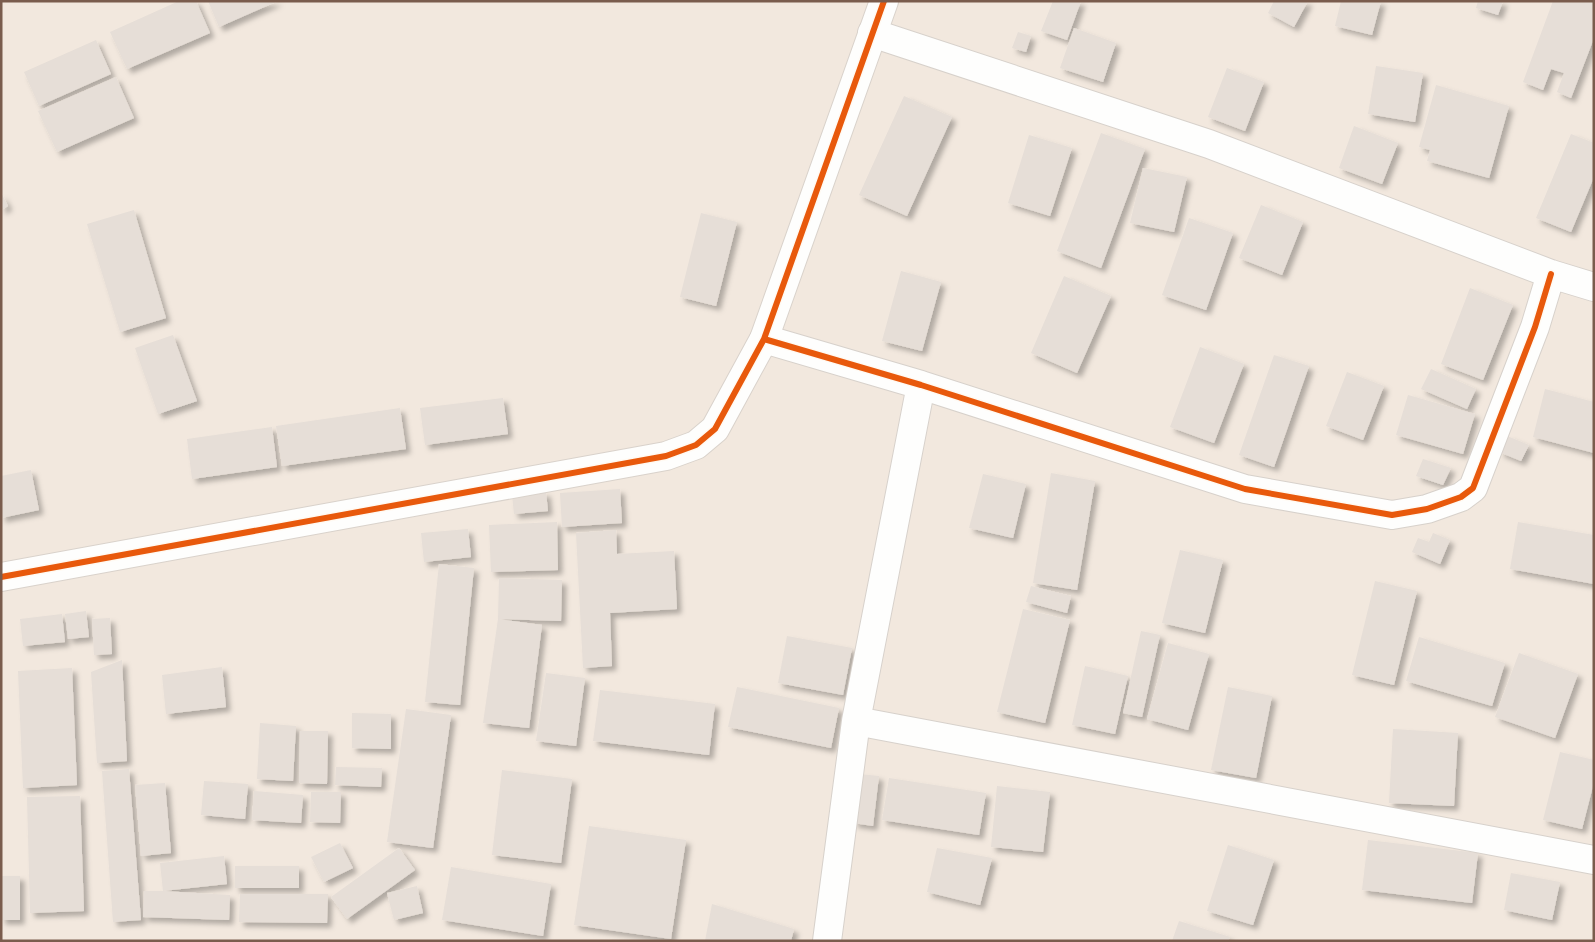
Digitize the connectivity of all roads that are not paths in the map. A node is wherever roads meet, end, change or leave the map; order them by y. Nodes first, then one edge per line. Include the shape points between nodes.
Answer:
1 (884, 1) edge
2 (872, 33) junction
3 (1550, 274) junction
4 (1594, 287) edge
5 (764, 339) junction
6 (921, 385) junction
7 (1, 577) edge
8 (856, 721) junction
9 (1594, 860) edge
10 (827, 941) edge

1 - 2 street
2 - 3 street via 1209,144
2 - 5 street
3 - 4 street
3 - 6 street via 1535,327 1473,488 1461,497 1426,509 1392,515 1245,489
5 - 6 street
5 - 7 street via 715,429 696,445 666,456
6 - 8 street
8 - 9 street
8 - 10 street

